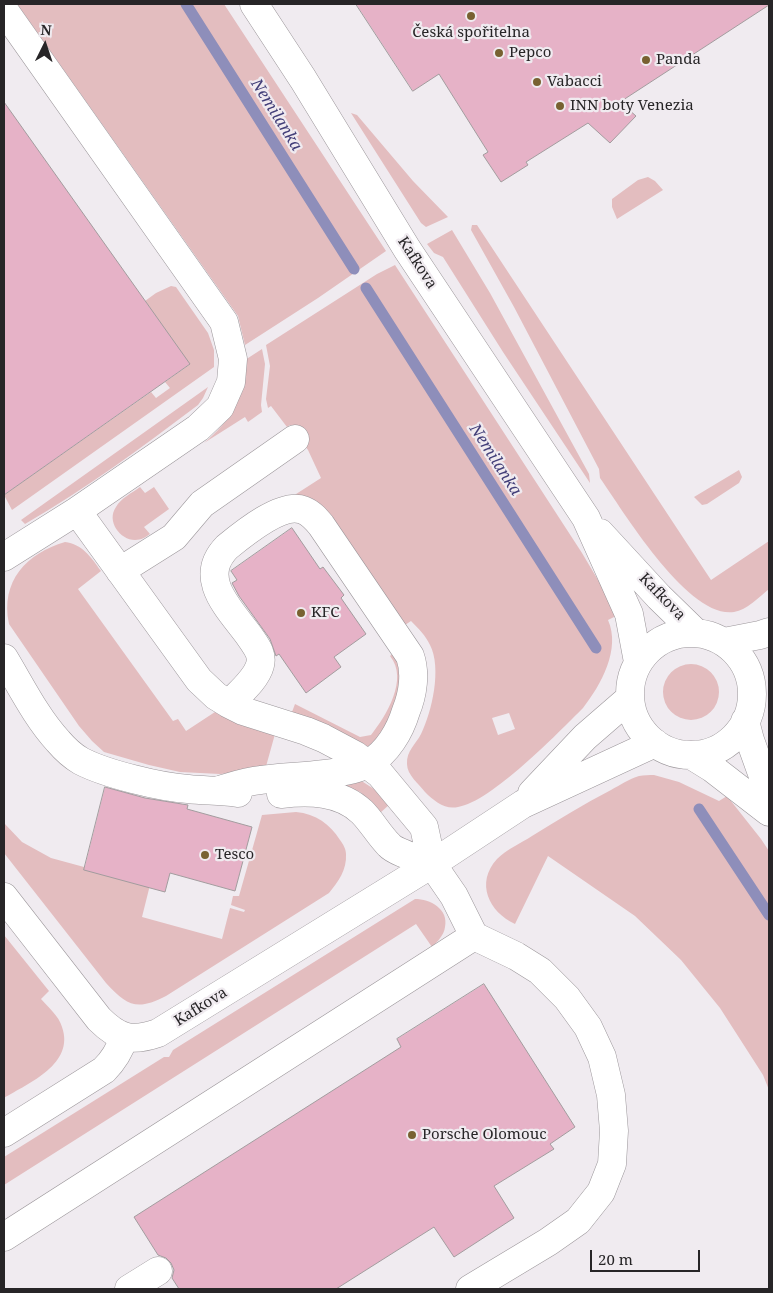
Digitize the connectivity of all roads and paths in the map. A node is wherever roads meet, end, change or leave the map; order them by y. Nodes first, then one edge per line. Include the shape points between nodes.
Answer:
1 (254, 4) edge
2 (4, 10) edge
3 (295, 439) dead end
4 (77, 511) junction
5 (586, 518) junction
6 (4, 557) edge
7 (120, 571) junction
8 (769, 632) edge
9 (696, 633) junction
10 (724, 642) junction
11 (4, 658) edge
12 (638, 662) junction
13 (769, 676) edge
14 (630, 698) junction
15 (229, 704) junction
16 (749, 708) junction
17 (306, 731) junction
18 (655, 743) junction
19 (691, 755) junction
20 (368, 764) junction
21 (292, 776) junction
22 (220, 790) junction
23 (769, 793) edge
24 (523, 804) junction
25 (769, 812) edge
26 (432, 864) junction
27 (4, 897) edge
28 (474, 936) junction
29 (124, 1037) junction
30 (4, 1133) edge
31 (4, 1237) edge
32 (158, 1271) dead end
33 (129, 1289) edge
34 (470, 1289) edge

1 - 5 street, Kafkova via 407,249
2 - 4 street via 224,322 233,360 231,382 220,407 198,428
3 - 7 street via 202,504 174,536
4 - 6 street
4 - 7 street
5 - 9 street, Kafkova
5 - 12 street, Kafkova via 629,614
7 - 15 street via 199,680
8 - 10 street
9 - 10 street, Kafkova
9 - 12 street, Kafkova via 678,634 662,640
10 - 16 street, Kafkova via 747,669 750,678
11 - 22 street via 58,742 80,760 102,770 165,786
12 - 14 street, Kafkova via 632,676
13 - 16 street
14 - 18 street, Kafkova via 637,723
14 - 24 street via 585,737
15 - 17 street
15 - 20 street via 256,675 261,659 257,647 215,586 215,565 227,547 278,513 291,509 305,510 321,525 401,640 413,664 412,687 404,717 386,748
16 - 19 street, Kafkova via 736,736 723,746
16 - 23 street, Kafkova via 750,740
17 - 20 street
17 - 21 street via 302,758
18 - 19 street, Kafkova via 676,753
18 - 24 street
19 - 25 street, Kafkova
20 - 21 street via 356,769
20 - 26 street via 424,827
21 - 22 street via 258,780
22 - 26 street via 258,796 313,792 340,798 361,811 390,847
24 - 26 street, Kafkova
26 - 28 street via 454,896
26 - 29 street, Kafkova via 158,1033 144,1038
27 - 29 street via 99,1019
28 - 31 street
28 - 34 street via 540,971 567,998 588,1027 602,1058 611,1095 614,1131 612,1164 601,1192 578,1220
29 - 30 street via 118,1054 104,1070
32 - 33 street

